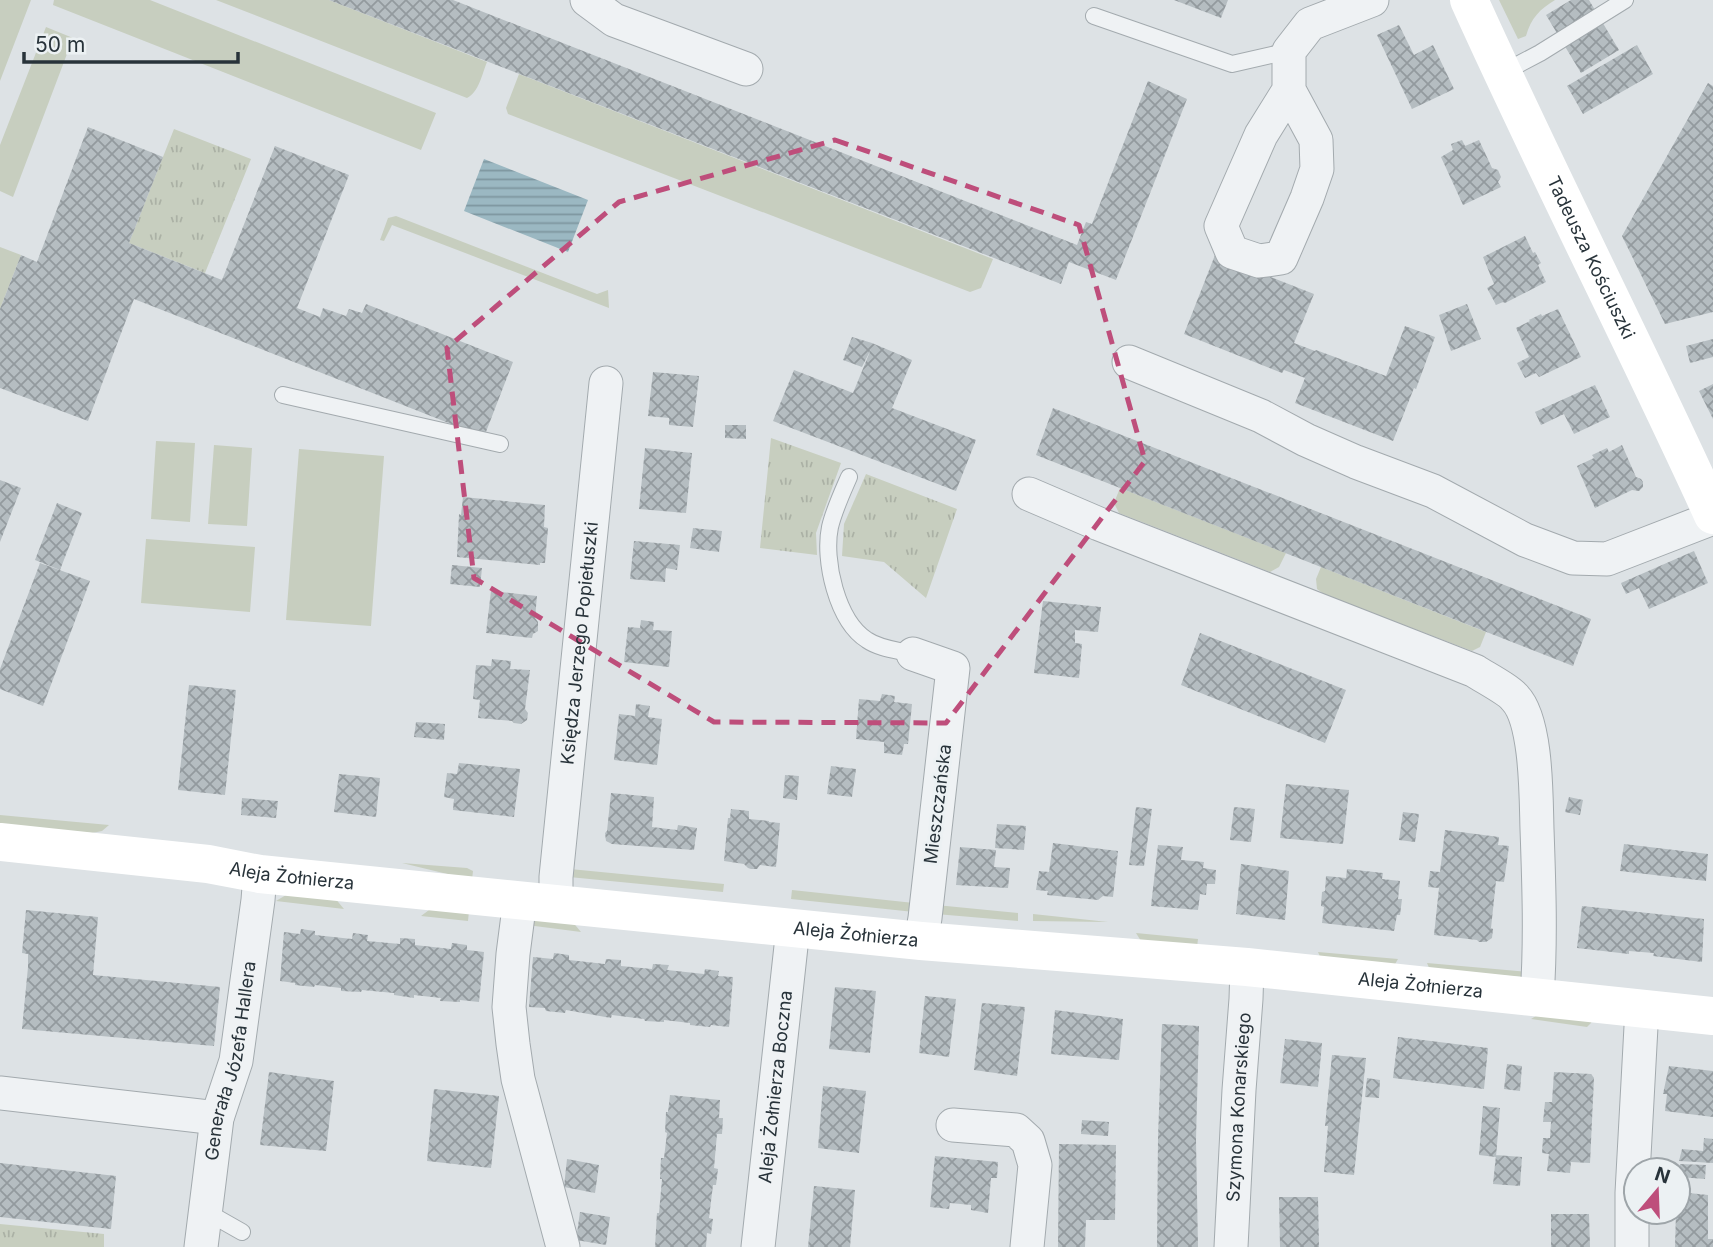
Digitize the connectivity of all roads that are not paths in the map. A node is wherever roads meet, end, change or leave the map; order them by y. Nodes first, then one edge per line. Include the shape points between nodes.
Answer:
1 (587, 0) edge
2 (1372, 0) edge
3 (1469, 0) edge
4 (1625, 0) edge
5 (1094, 16) dead end
6 (1289, 51) junction
7 (746, 69) dead end
8 (1502, 73) junction
9 (1289, 90) dead end
10 (1129, 362) dead end
11 (606, 383) dead end
12 (283, 395) dead end
13 (499, 444) dead end
14 (849, 477) dead end
15 (1029, 494) dead end
16 (1713, 516) edge
17 (913, 654) joint
18 (0, 842) edge
19 (260, 874) junction
20 (538, 902) junction
21 (793, 928) junction
22 (921, 941) junction
23 (1247, 967) junction
24 (1536, 997) junction
25 (1642, 1008) junction
26 (1713, 1016) edge
27 (0, 1093) edge
28 (217, 1118) junction
29 (953, 1125) dead end
30 (205, 1211) junction
31 (242, 1233) dead end
32 (201, 1247) edge
33 (563, 1247) edge
34 (758, 1247) edge
35 (1027, 1247) edge
36 (1231, 1247) edge
37 (1632, 1247) edge

1 - 7 street via 614,19
2 - 6 street via 1310,24
3 - 8 street, Tadeusza Kościuszki
4 - 8 lane
5 - 6 lane via 1232,64
6 - 9 street
8 - 16 street, Tadeusza Kościuszki
10 - 16 street via 1433,491 1525,540 1573,558 1607,559
11 - 20 street, Księdza Jerzego Popiełuszki via 556,877
12 - 13 lane
14 - 17 lane via 830,529 828,552 838,599 850,623 866,640
15 - 24 street via 1475,671 1516,698 1527,720 1535,780 1540,901
17 - 22 street, Mieszczańska via 953,668
18 - 19 street, Aleja Żołnierza via 208,864
19 - 20 street, Aleja Żołnierza
19 - 28 street, Generała Józefa Hallera via 236,1061
20 - 21 street, Aleja Żołnierza
20 - 33 street, Księdza Jerzego Popiełuszki via 513,954 509,1007 519,1079
21 - 22 street, Aleja Żołnierza
21 - 34 street, Aleja Żołnierza Boczna
22 - 23 street, Aleja Żołnierza
23 - 24 street, Aleja Żołnierza
23 - 36 street, Szymona Konarskiego
24 - 25 street, Aleja Żołnierza
25 - 26 street, Aleja Żołnierza
25 - 37 street
27 - 28 street
28 - 30 street, Generała Józefa Hallera
29 - 35 street via 1016,1130 1028,1141 1035,1165
30 - 31 lane
30 - 32 street, Generała Józefa Hallera

